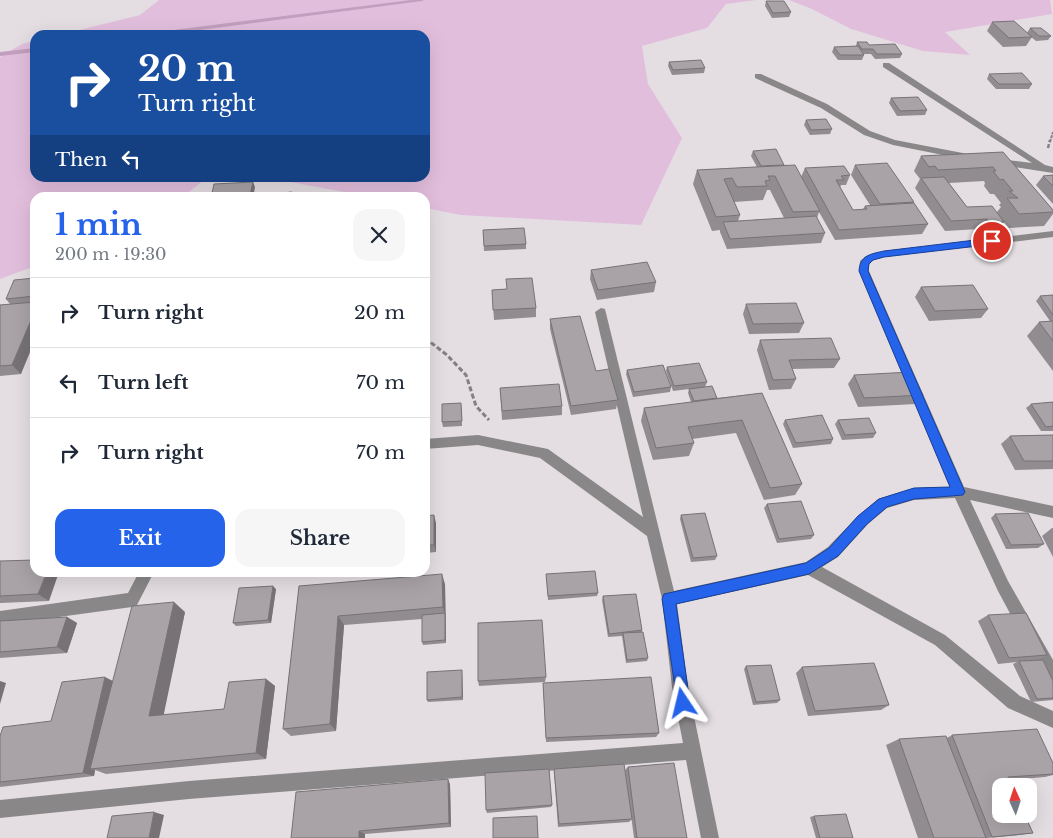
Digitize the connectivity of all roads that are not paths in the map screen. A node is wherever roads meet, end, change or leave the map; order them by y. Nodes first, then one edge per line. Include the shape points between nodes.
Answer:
1 (886, 65) dead end
2 (758, 76) dead end
3 (1043, 167) junction
4 (1053, 170) edge
5 (1053, 234) edge
6 (600, 312) dead end
7 (430, 444) edge
8 (959, 492) junction
9 (1053, 512) edge
10 (653, 532) junction
11 (809, 568) junction
12 (144, 577) edge
13 (669, 599) junction
14 (0, 618) edge
15 (1053, 676) edge
16 (1053, 720) edge
17 (692, 751) junction
18 (0, 809) edge
19 (710, 838) edge

1 - 3 street
2 - 3 street via 824,106 867,133 894,142 984,160
3 - 4 street
5 - 8 street via 884,254 864,263 864,271
6 - 10 street
7 - 10 street via 478,440 543,453
8 - 9 street
8 - 11 street via 914,494 883,503 833,552
8 - 15 street via 1003,586
10 - 13 street
11 - 13 street
11 - 16 street via 940,640 1014,702
12 - 14 street via 132,600
13 - 17 street
17 - 18 street via 189,790
17 - 19 street

